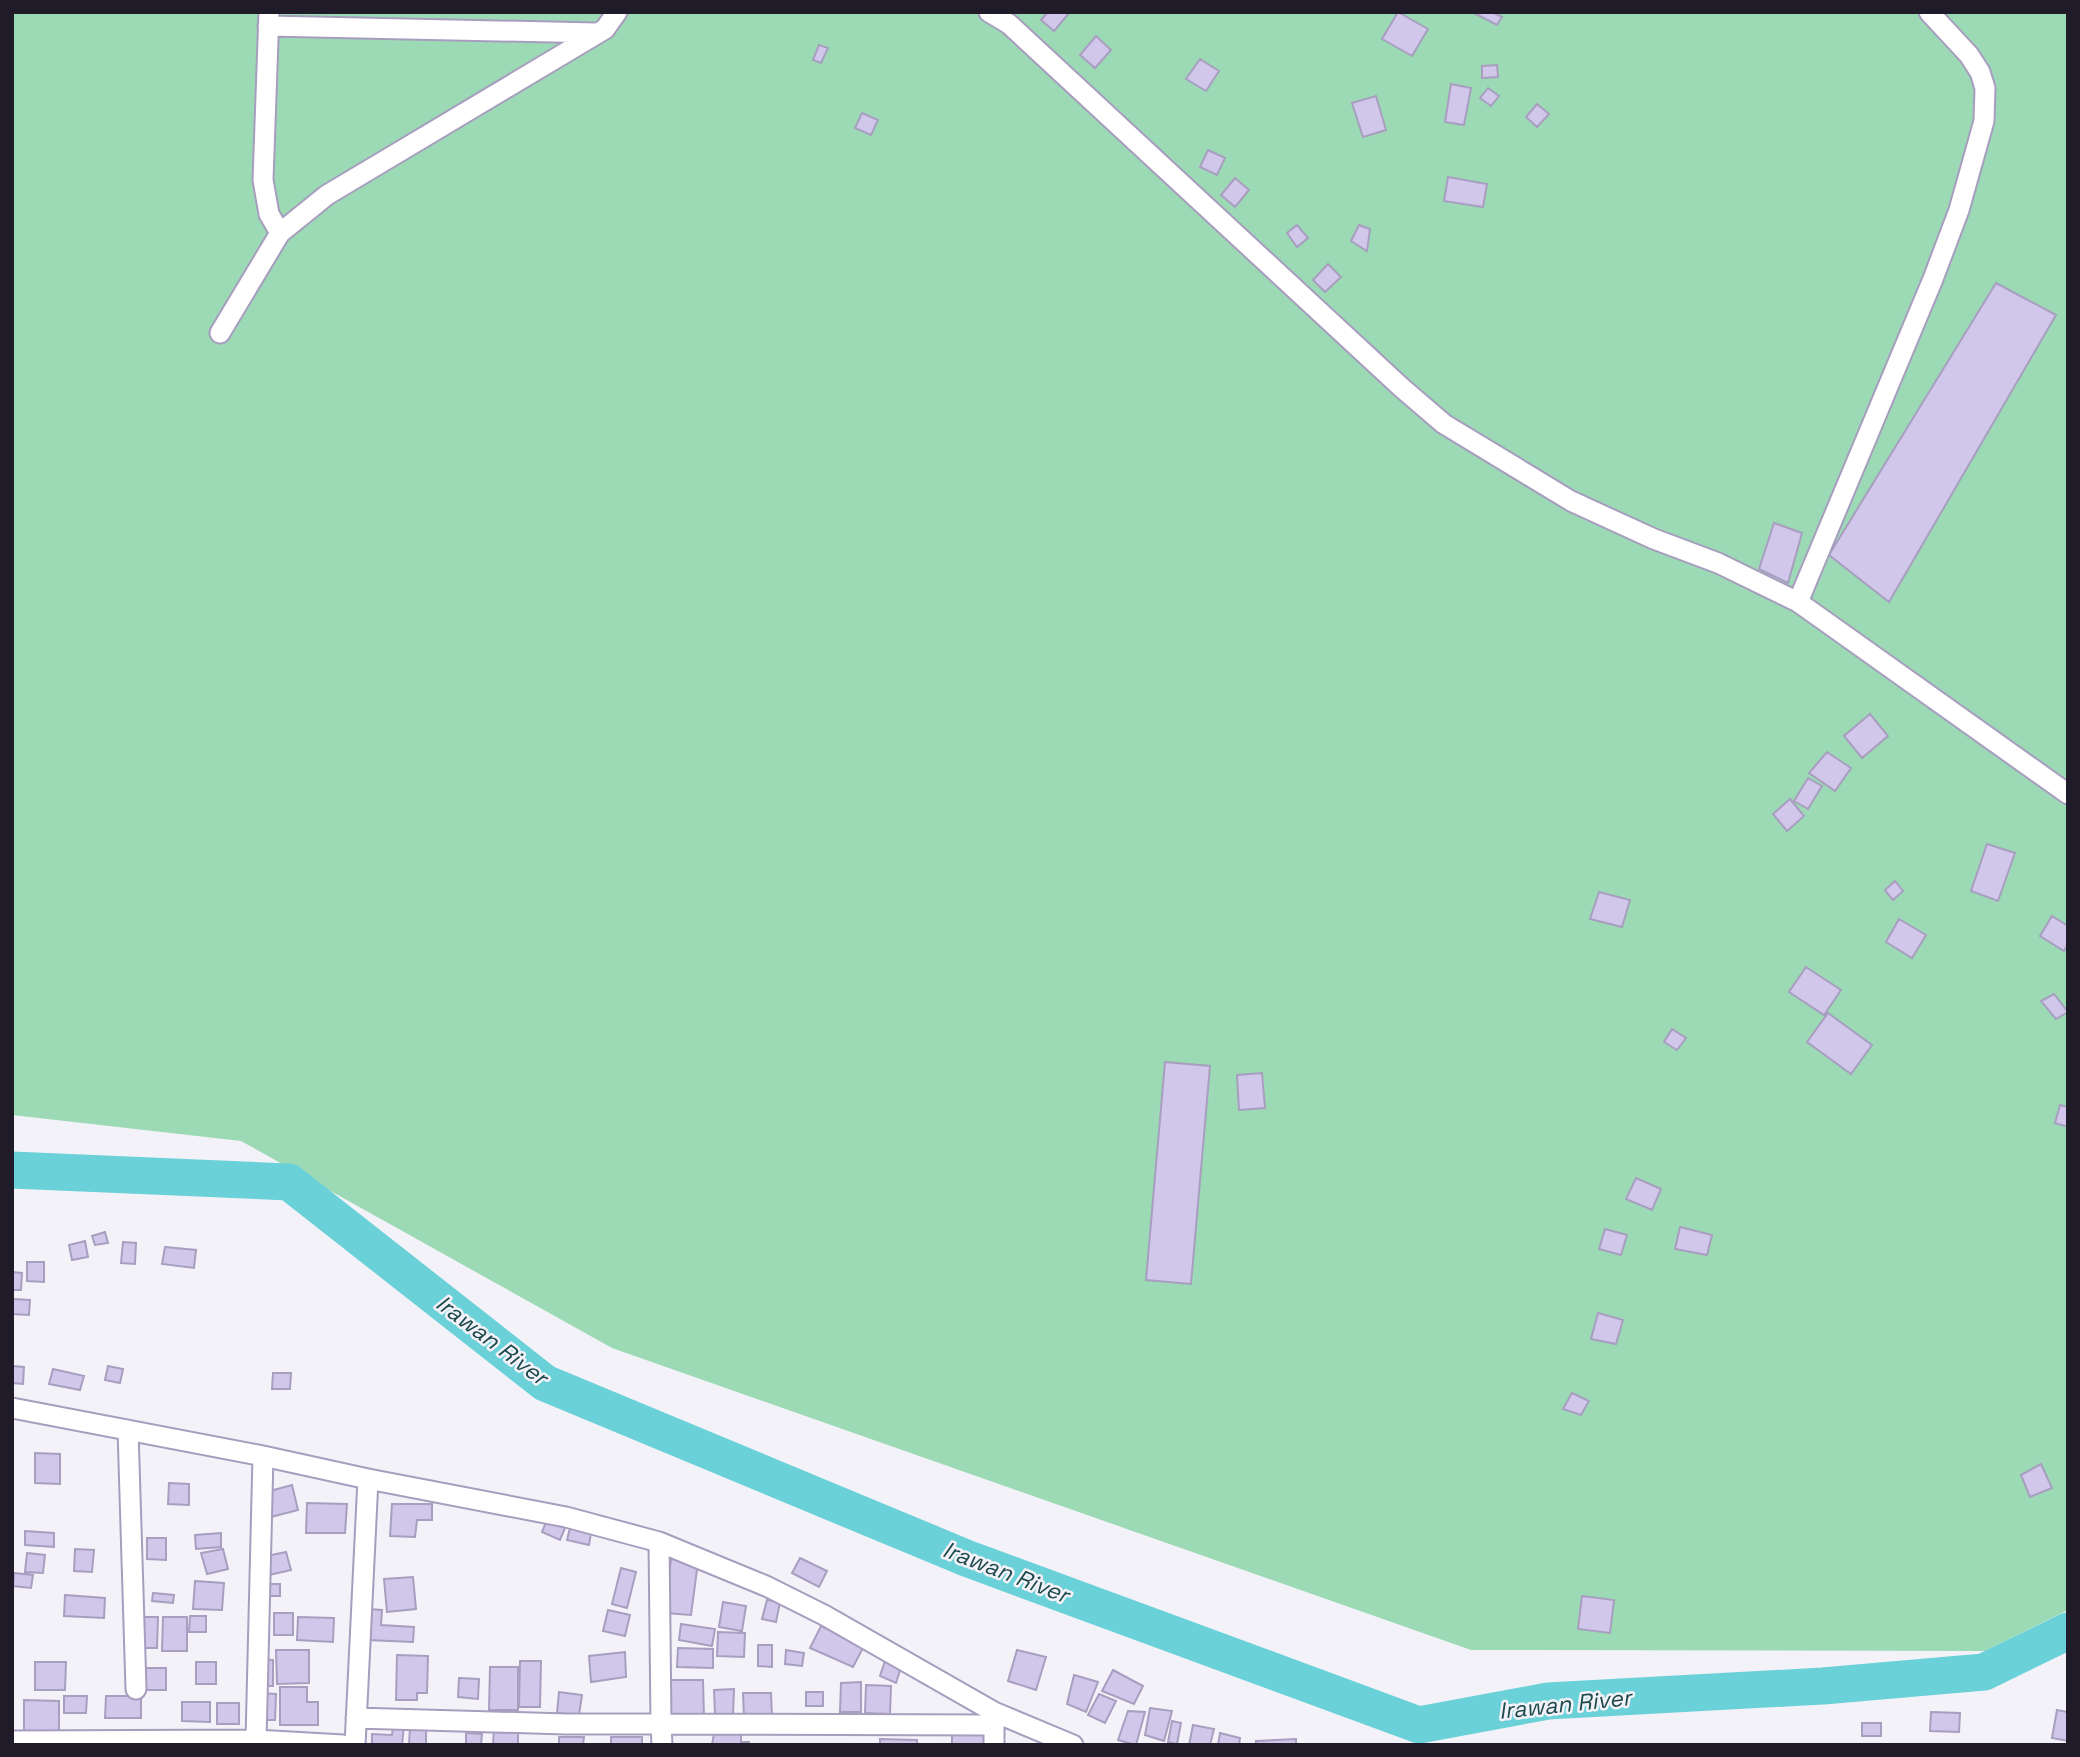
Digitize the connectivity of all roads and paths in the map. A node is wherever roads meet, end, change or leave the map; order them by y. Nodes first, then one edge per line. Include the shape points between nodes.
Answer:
1 (617, 12) edge
2 (989, 12) edge
3 (1930, 13) edge
4 (269, 19) edge
5 (598, 33) junction
6 (280, 233) junction
7 (220, 333) dead end
8 (1798, 602) junction
9 (2068, 794) edge
10 (12, 1408) edge
11 (128, 1430) junction
12 (263, 1456) junction
13 (368, 1479) junction
14 (659, 1542) junction
15 (135, 1689) dead end
16 (356, 1718) junction
17 (661, 1724) junction
18 (994, 1727) edge
19 (256, 1740) junction
20 (12, 1741) edge
21 (343, 1745) edge
22 (355, 1745) edge
23 (662, 1745) edge
24 (1073, 1745) edge

1 - 5 street
2 - 8 street via 1009,24 1444,424 1571,501
3 - 8 street via 1980,72 1985,88 1984,121 1959,210 1933,279
4 - 5 street
4 - 6 street via 262,180 269,215
5 - 6 street via 327,195
6 - 7 street
8 - 9 street
10 - 11 street
11 - 12 street
11 - 15 street
12 - 13 street
12 - 19 street
13 - 14 street via 566,1517
13 - 16 street
14 - 17 street
14 - 18 street via 824,1615
16 - 17 street
16 - 22 street
17 - 18 street
17 - 23 street
18 - 24 street
19 - 20 street
19 - 21 street

